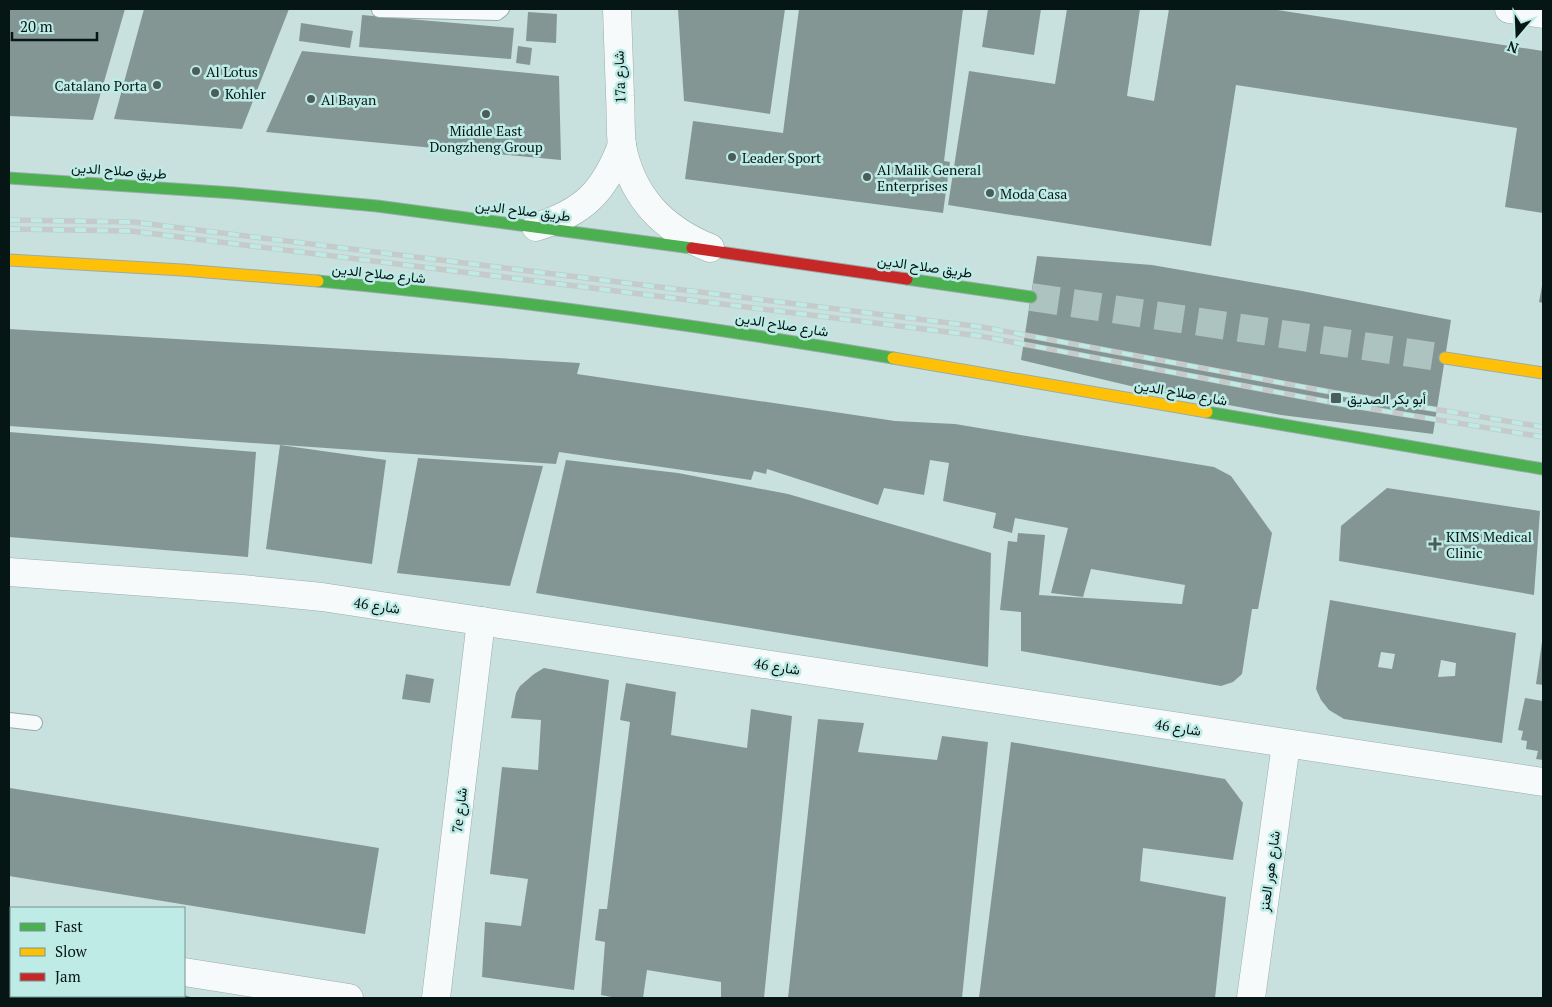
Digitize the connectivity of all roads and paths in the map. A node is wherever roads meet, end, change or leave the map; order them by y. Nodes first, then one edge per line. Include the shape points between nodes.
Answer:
1 (502, 9) edge
2 (617, 9) edge
3 (1509, 9) edge
4 (379, 10) dead end
5 (1543, 14) edge
6 (622, 145) junction
7 (9, 178) edge
8 (536, 227) junction
9 (715, 250) junction
10 (9, 260) edge
11 (1031, 297) tunnel mouth
12 (1445, 358) tunnel mouth
13 (1543, 373) edge
14 (1543, 468) edge
15 (9, 572) edge
16 (481, 621) junction
17 (9, 720) edge
18 (35, 723) dead end
19 (1286, 744) junction
20 (1543, 782) edge
21 (185, 972) edge
22 (349, 998) edge
23 (436, 998) edge
24 (1251, 998) edge

1 - 4 lane via 496,13
2 - 6 street, 17a شارع
3 - 5 street
6 - 8 street, 17a شارع via 613,168 599,189 567,215
6 - 9 street, 17a شارع via 630,174 650,207 688,239
7 - 8 main road, طريق صلاح الدين via 234,193
8 - 9 main road, طريق صلاح الدين
9 - 11 main road, طريق صلاح الدين
10 - 14 main road, شارع صلاح الدين via 364,286 696,326
12 - 13 main road
15 - 16 street, شارع 46 via 242,589
16 - 19 street, شارع 46
16 - 23 street, 7e شارع
17 - 18 lane
19 - 20 street, شارع 46
19 - 24 street, شارع هور العنز
21 - 22 street

